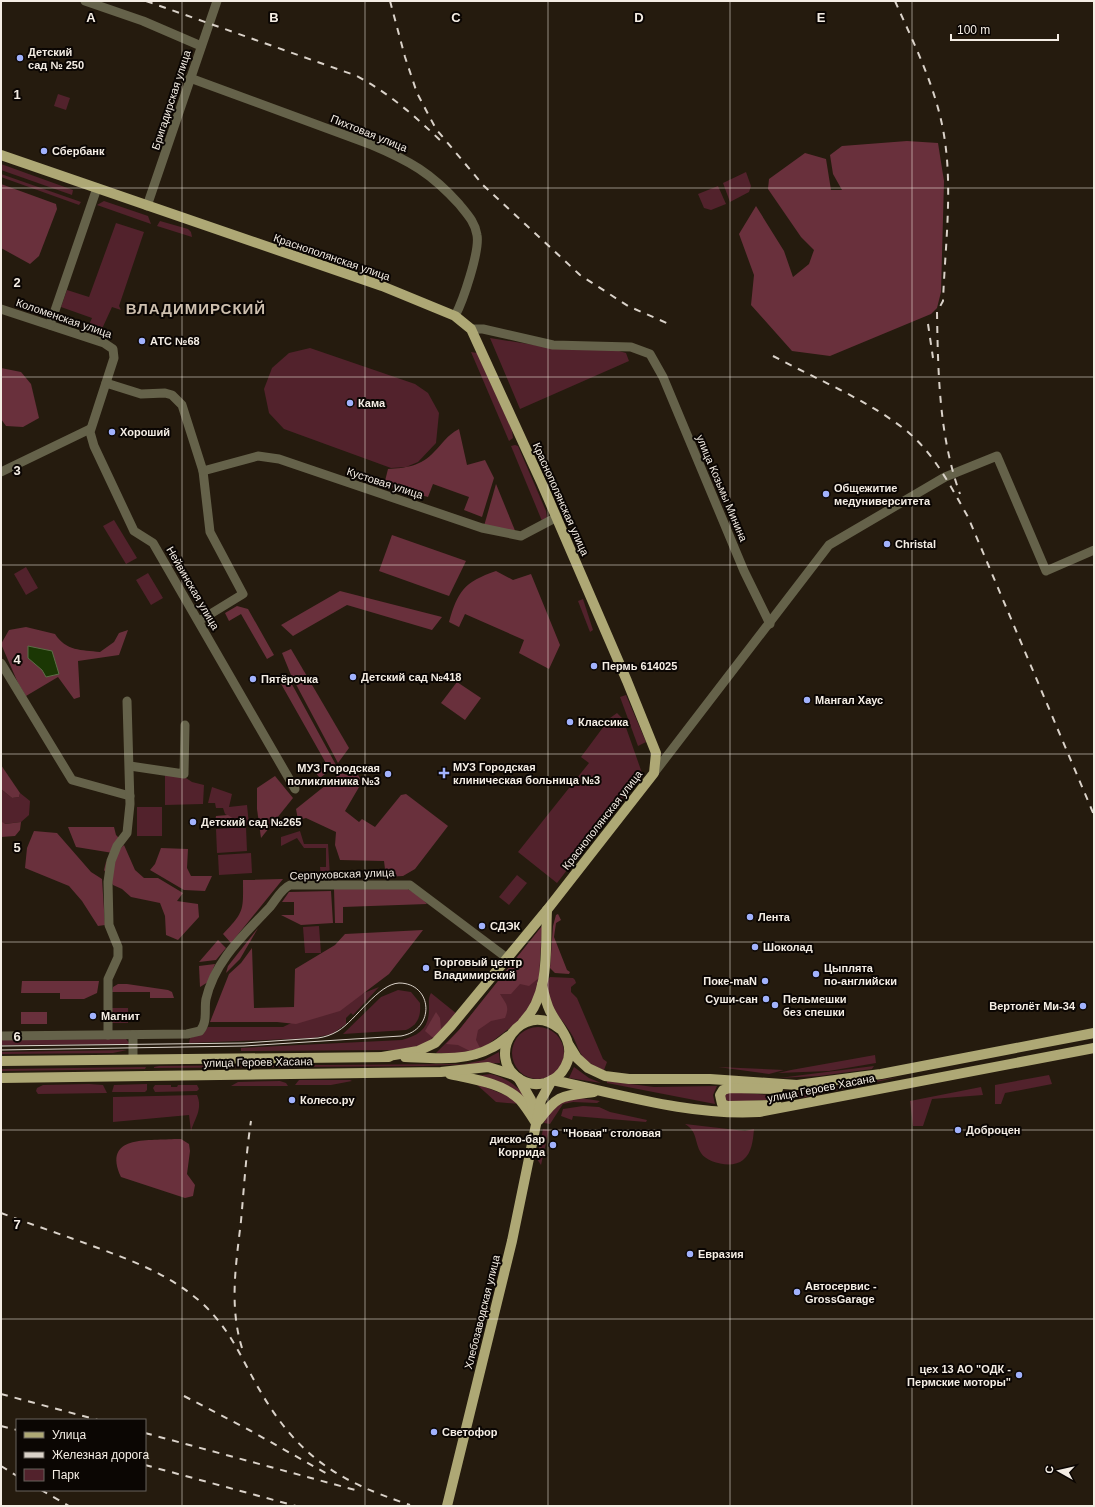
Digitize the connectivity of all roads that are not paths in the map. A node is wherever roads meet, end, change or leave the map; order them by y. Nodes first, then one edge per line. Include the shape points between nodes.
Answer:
1 (85, 1) edge
2 (217, 1) edge
3 (201, 46) junction
4 (190, 78) junction
5 (1, 155) edge
6 (97, 188) junction
7 (148, 206) junction
8 (1, 309) edge
9 (455, 316) junction
10 (50, 326) junction
11 (471, 329) junction
12 (107, 380) junction
13 (90, 429) junction
14 (203, 471) junction
15 (1, 472) edge
16 (557, 517) junction
17 (1094, 550) edge
18 (199, 621) junction
19 (770, 624) junction
20 (1, 663) edge
21 (127, 701) dead end
22 (185, 725) dead end
23 (656, 753) junction
24 (668, 755) junction
25 (130, 766) junction
26 (654, 773) junction
27 (295, 789) dead end
28 (130, 796) junction
29 (548, 910) junction
30 (507, 958) junction
31 (542, 985) junction
32 (522, 1024) junction
33 (560, 1030) junction
34 (1094, 1033) edge
35 (108, 1035) junction
36 (133, 1035) junction
37 (1, 1036) edge
38 (509, 1036) junction
39 (569, 1045) junction
40 (1094, 1048) edge
41 (382, 1057) junction
42 (133, 1059) junction
43 (1, 1061) edge
44 (441, 1072) junction
45 (516, 1077) junction
46 (1, 1078) edge
47 (552, 1080) junction
48 (797, 1085) junction
49 (603, 1090) junction
50 (797, 1106) junction
51 (536, 1123) junction
52 (447, 1506) edge

1 - 3 street via 143,21
2 - 3 street, Бригадирская улица
3 - 4 street, Бригадирская улица
4 - 7 street, Бригадирская улица
4 - 9 street, Пихтовая улица via 372,145 426,172 472,219 477,235 476,252
5 - 6 main road, Краснополянская улица
6 - 7 main road, Краснополянская улица
6 - 10 street
7 - 9 main road, Краснополянская улица via 382,286
8 - 10 street, Коломенская улица
9 - 11 main road, Краснополянская улица
10 - 12 street, Коломенская улица via 104,343 113,349 114,358
11 - 16 main road, Краснополянская улица
11 - 19 street, улица Козьмы Минина via 553,345 631,347 650,354 663,377 744,571
12 - 13 street
12 - 14 street via 141,394 172,395 182,405
13 - 15 street
13 - 18 street, Нейвинская улица via 94,446 134,530 153,543
14 - 16 street, Кустовая улица via 258,456 279,459 482,528 521,536
14 - 18 street via 210,532 243,594
16 - 23 main road, Краснополянская улица
17 - 19 street via 1046,571 997,456 945,477 829,546
18 - 27 street, Нейвинская улица
19 - 24 street
20 - 28 street via 72,780
21 - 25 street
22 - 25 street via 184,774
23 - 24 street
23 - 26 main road, Краснополянская улица
24 - 26 street
25 - 28 street
26 - 29 main road, Краснополянская улица
28 - 35 street via 127,833 117,846 111,861 108,882 109,925 118,947 118,957 108,979
29 - 30 main road, Краснополянская улица
29 - 31 main road
30 - 36 street, Серпуховская улица via 410,885 290,885 226,954 206,999 204,1024 200,1031 187,1034
30 - 41 main road, Краснополянская улица via 435,1043 418,1050
31 - 32 main road via 538,1002
31 - 33 main road
32 - 33 main road via 539,1020 551,1023
32 - 38 main road
33 - 39 main road
34 - 48 main road, улица Героев Хасана via 881,1074
35 - 36 street, Серпуховская улица
35 - 37 street, Серпуховская улица
36 - 42 street
38 - 41 main road, улица Героев Хасана via 490,1049 467,1056
38 - 45 main road via 505,1047 506,1059
39 - 47 main road via 568,1063 562,1073
39 - 48 main road, улица Героев Хасана via 577,1058 588,1068 605,1076
40 - 50 main road, улица Героев Хасана
41 - 42 main road, улица Героев Хасана
42 - 43 main road, улица Героев Хасана
44 - 45 main road, улица Героев Хасана via 488,1067
44 - 46 main road, улица Героев Хасана
44 - 51 main road via 470,1078 511,1093 526,1107
45 - 47 main road via 535,1084
45 - 51 main road via 531,1100
47 - 49 main road, улица Героев Хасана
47 - 51 main road, Хлебозаводская улица via 541,1100
48 - 50 main road via 776,1090 730,1088 723,1090 720,1095 722,1104 727,1106
49 - 50 main road, улица Героев Хасана via 717,1112 758,1112
49 - 51 main road via 557,1099
51 - 52 main road, Хлебозаводская улица via 512,1241

